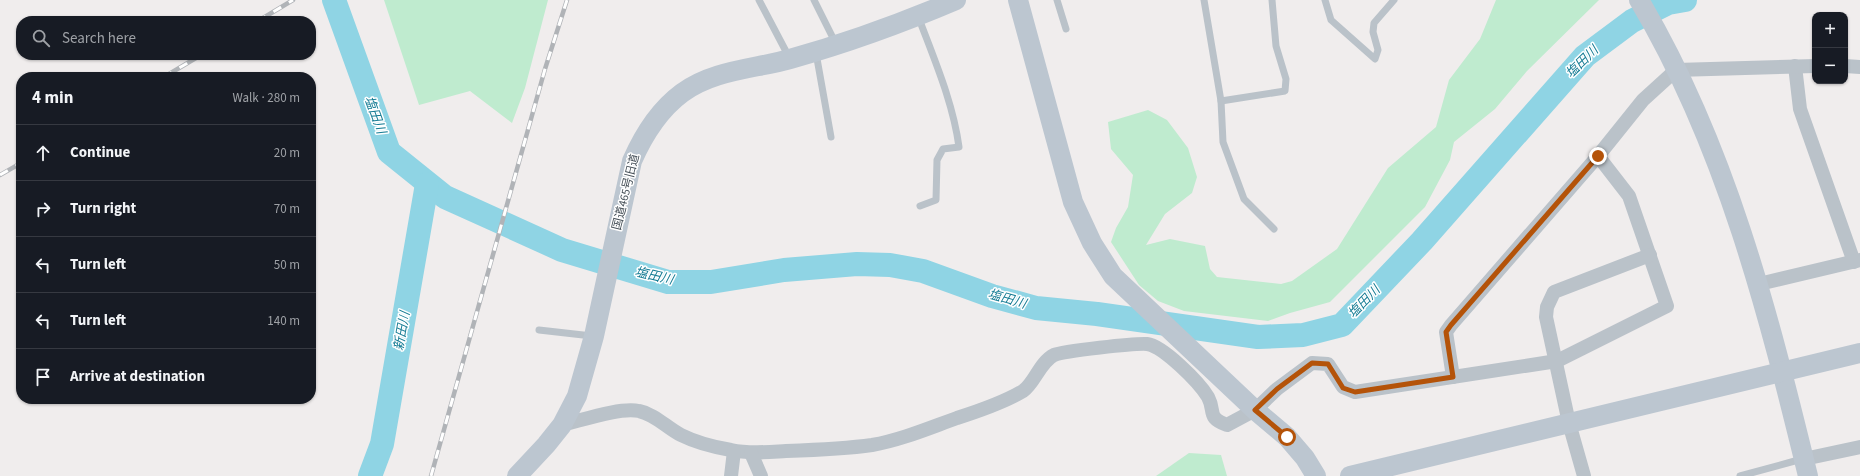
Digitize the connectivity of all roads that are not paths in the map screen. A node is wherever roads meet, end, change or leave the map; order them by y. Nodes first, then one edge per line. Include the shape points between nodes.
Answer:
1 (759, 0) edge
2 (814, 0) edge
3 (956, 0) edge
4 (1018, 0) edge
5 (1057, 0) edge
6 (1204, 0) edge
7 (1272, 0) edge
8 (1325, 0) edge
9 (1394, 0) edge
10 (1638, 0) edge
11 (918, 16) junction
12 (1066, 29) dead end
13 (836, 44) junction
14 (816, 50) junction
15 (790, 59) junction
16 (1796, 66) junction
17 (1812, 66) edge
18 (1848, 66) edge
19 (1860, 67) edge
20 (1676, 70) junction
21 (1221, 101) junction
22 (831, 137) dead end
23 (1598, 156) junction
24 (920, 206) dead end
25 (1274, 229) dead end
26 (1650, 256) junction
27 (1857, 261) edge
28 (1759, 284) junction
29 (539, 330) dead end
30 (594, 336) junction
31 (1860, 353) edge
32 (1556, 361) junction
33 (1781, 372) junction
34 (1453, 377) junction
35 (1255, 410) junction
36 (1569, 423) junction
37 (562, 425) junction
38 (1860, 447) edge
39 (734, 451) junction
40 (751, 453) junction
41 (1806, 467) edge
42 (517, 476) edge
43 (731, 476) edge
44 (761, 476) edge
45 (1316, 476) edge
46 (1350, 476) edge
47 (1584, 476) edge
48 (1740, 476) edge

1 - 15 lane
2 - 13 lane
3 - 11 street, 国道465号旧道
4 - 35 street via 1073,202 1092,243 1113,276
5 - 12 lane
6 - 21 lane
7 - 21 lane via 1276,46 1286,79 1285,91
8 - 9 lane via 1331,20 1375,59 1378,50 1373,32 1374,23
10 - 20 street via 1659,34
11 - 13 street, 国道465号旧道
11 - 24 lane via 944,85 959,147 944,149 937,160 936,200
13 - 14 street, 国道465号旧道
14 - 15 street, 国道465号旧道
14 - 22 lane
15 - 30 street, 国道465号旧道 via 717,75 683,93 669,104 639,144 632,161
16 - 17 street
16 - 20 street
16 - 27 street via 1800,110
18 - 19 street
20 - 23 street via 1643,100
20 - 28 street via 1728,190
21 - 25 lane via 1223,142 1244,199
23 - 26 street via 1629,196
23 - 34 street via 1446,332
26 - 32 street via 1554,292 1547,307 1546,317
26 - 32 street via 1667,306
27 - 28 street
28 - 33 street
29 - 30 lane
30 - 37 street, 国道465号旧道 via 577,396
31 - 33 street
32 - 34 street
32 - 36 street
33 - 36 street
33 - 41 street
34 - 35 street via 1355,392 1343,388 1328,364 1312,363 1277,389
35 - 40 street via 1227,425 1217,421 1211,414 1209,399 1201,388 1156,346 1146,344 1055,355 1039,369 1024,390 984,409 912,435 872,445
35 - 45 street via 1287,437
36 - 46 street
36 - 47 street
37 - 39 street via 623,411 639,411 696,442
37 - 42 street, 国道465号旧道
38 - 41 street
39 - 40 street
39 - 43 street
40 - 44 street
41 - 48 lane

